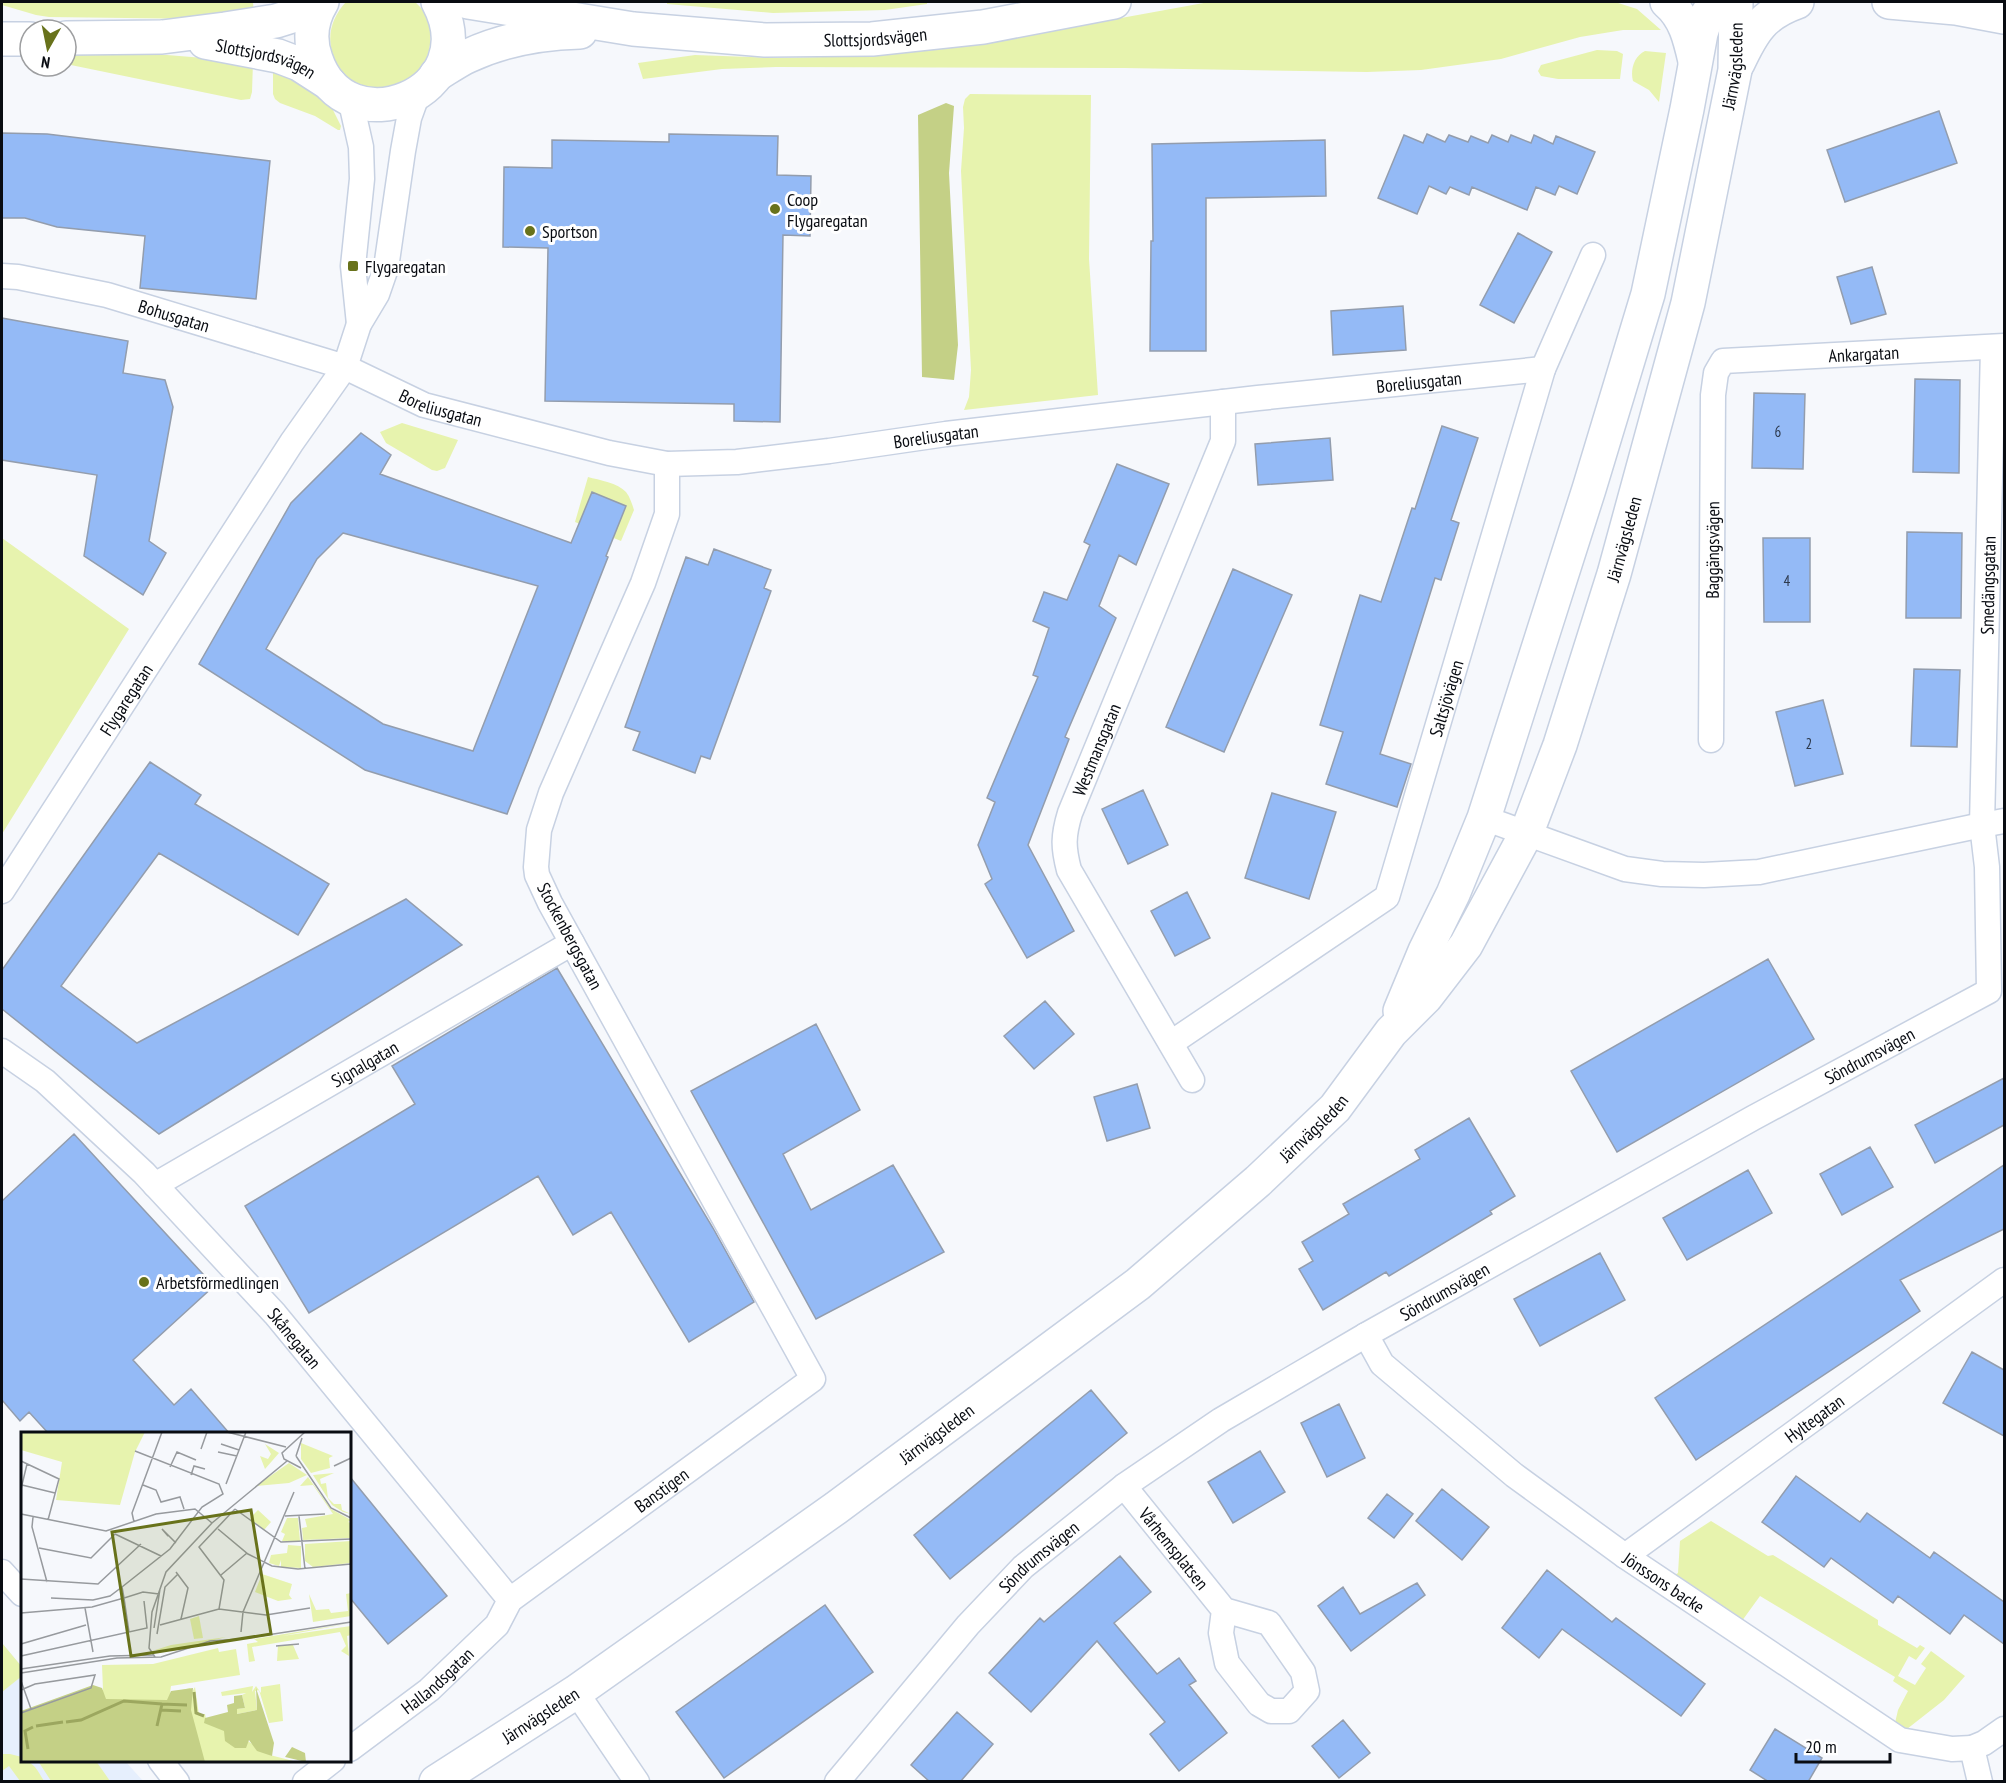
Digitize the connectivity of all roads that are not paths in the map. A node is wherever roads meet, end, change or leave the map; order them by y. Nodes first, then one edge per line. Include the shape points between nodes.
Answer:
1 (321, 2) edge
2 (438, 2) edge
3 (468, 2) edge
4 (1114, 2) edge
5 (1667, 2) edge
6 (1715, 2) edge
7 (1736, 2) edge
8 (1797, 2) edge
9 (1889, 2) edge
10 (2004, 17) edge
11 (633, 29) junction
12 (162, 37) junction
13 (78, 38) edge
14 (2, 39) edge
15 (18, 39) edge
16 (1695, 61) junction
17 (1735, 70) junction
18 (427, 84) junction
19 (340, 91) junction
20 (1593, 255) dead end
21 (2, 276) edge
22 (359, 324) junction
23 (1999, 346) edge
24 (1723, 361) joint
25 (345, 367) junction
26 (1543, 369) junction
27 (1223, 402) junction
28 (667, 464) junction
29 (1711, 740) dead end
30 (1484, 818) junction
31 (1993, 823) edge
32 (1527, 832) junction
33 (2, 891) edge
34 (572, 943) junction
35 (1997, 987) edge
36 (1391, 1032) junction
37 (1171, 1043) junction
38 (2, 1051) edge
39 (1192, 1080) dead end
40 (155, 1185) junction
41 (2004, 1280) edge
42 (1366, 1335) junction
43 (813, 1379) joint
44 (1124, 1486) junction
45 (1625, 1556) junction
46 (2, 1572) edge
47 (21, 1593) edge
48 (510, 1600) junction
49 (1224, 1610) dead end
50 (576, 1692) junction
51 (2004, 1729) edge
52 (351, 1748) edge
53 (1972, 1748) junction
54 (161, 1762) edge
55 (332, 1762) edge
56 (177, 1782) edge
57 (304, 1782) edge
58 (436, 1782) edge
59 (637, 1782) edge
60 (837, 1782) edge
61 (1980, 1782) edge

1 - 12 main road, Slottsjordsvägen via 308,11 276,21
1 - 19 main road, Slottsjordsvägen via 312,42 318,65
2 - 18 main road via 448,34 446,52
3 - 11 main road, Slottsjordsvägen
4 - 11 main road, Slottsjordsvägen via 983,27 872,39 765,40
5 - 16 main road via 1685,26
6 - 16 main road, Järnvägsleden via 1707,15
7 - 17 main road, Järnvägsleden
8 - 17 main road via 1772,13 1759,24
9 - 10 main road
11 - 18 main road, Slottsjordsvägen via 562,32 511,41 468,56
12 - 13 main road, Slottsjordsvägen
12 - 19 main road, Slottsjordsvägen via 278,56 299,64
14 - 15 main road
16 - 30 main road, Järnvägsleden via 1648,294
17 - 32 main road, Järnvägsleden via 1688,303 1663,398 1614,574 1560,745
18 - 19 main road, Slottsjordsvägen via 396,103 384,105 372,105
18 - 22 street, Flygaregatan via 409,118 386,268 377,294
19 - 22 street, Flygaregatan via 361,147 362,179 353,266
20 - 26 street, Saltsjövägen
21 - 25 street, Bohusgatan via 107,295
22 - 25 street, Flygaregatan
23 - 24 street, Ankargatan
23 - 31 street, Smedängsgatan
24 - 29 street, Baggängsvägen via 1716,373 1713,395
25 - 28 street, Boreliusgatan via 424,405
25 - 33 street, Flygaregatan via 292,442
26 - 27 street, Boreliusgatan
26 - 37 street, Saltsjövägen via 1387,897
27 - 28 street, Boreliusgatan via 737,462
27 - 37 street, Westmansgatan via 1223,441 1064,832 1069,870
28 - 34 street, Stockenbergsgatan via 667,514 643,583 539,830 537,875
30 - 32 street
30 - 36 main road, Järnvägsleden
31 - 32 street via 1759,872 1704,875 1625,869
31 - 35 street, Söndrumsvägen via 1987,867
32 - 36 main road, Järnvägsleden via 1466,945 1426,997
34 - 40 street, Signalgatan
34 - 43 street, Stockenbergsgatan
35 - 42 street, Söndrumsvägen via 1753,1118
36 - 50 main road, Järnvägsleden via 1335,1108 1258,1181 1138,1284 836,1508
37 - 39 street, Westmansgatan
38 - 40 street, Skånegatan via 45,1081
40 - 48 street, Skånegatan via 275,1314
41 - 45 street, Hyltegatan
42 - 44 street, Söndrumsvägen via 1221,1420
42 - 45 street, Jönssons backe via 1382,1364 1514,1475
43 - 48 street, Banstigen
44 - 49 street, Vårhemsplatsen
44 - 60 street, Söndrumsvägen via 1023,1567 968,1625
45 - 53 street, Jönssons backe via 1900,1740 1952,1749
46 - 47 street
48 - 52 street, Hallandsgatan via 497,1625 429,1690
50 - 58 main road, Järnvägsleden
50 - 59 street
51 - 53 street
53 - 61 street
54 - 56 street
55 - 57 street

